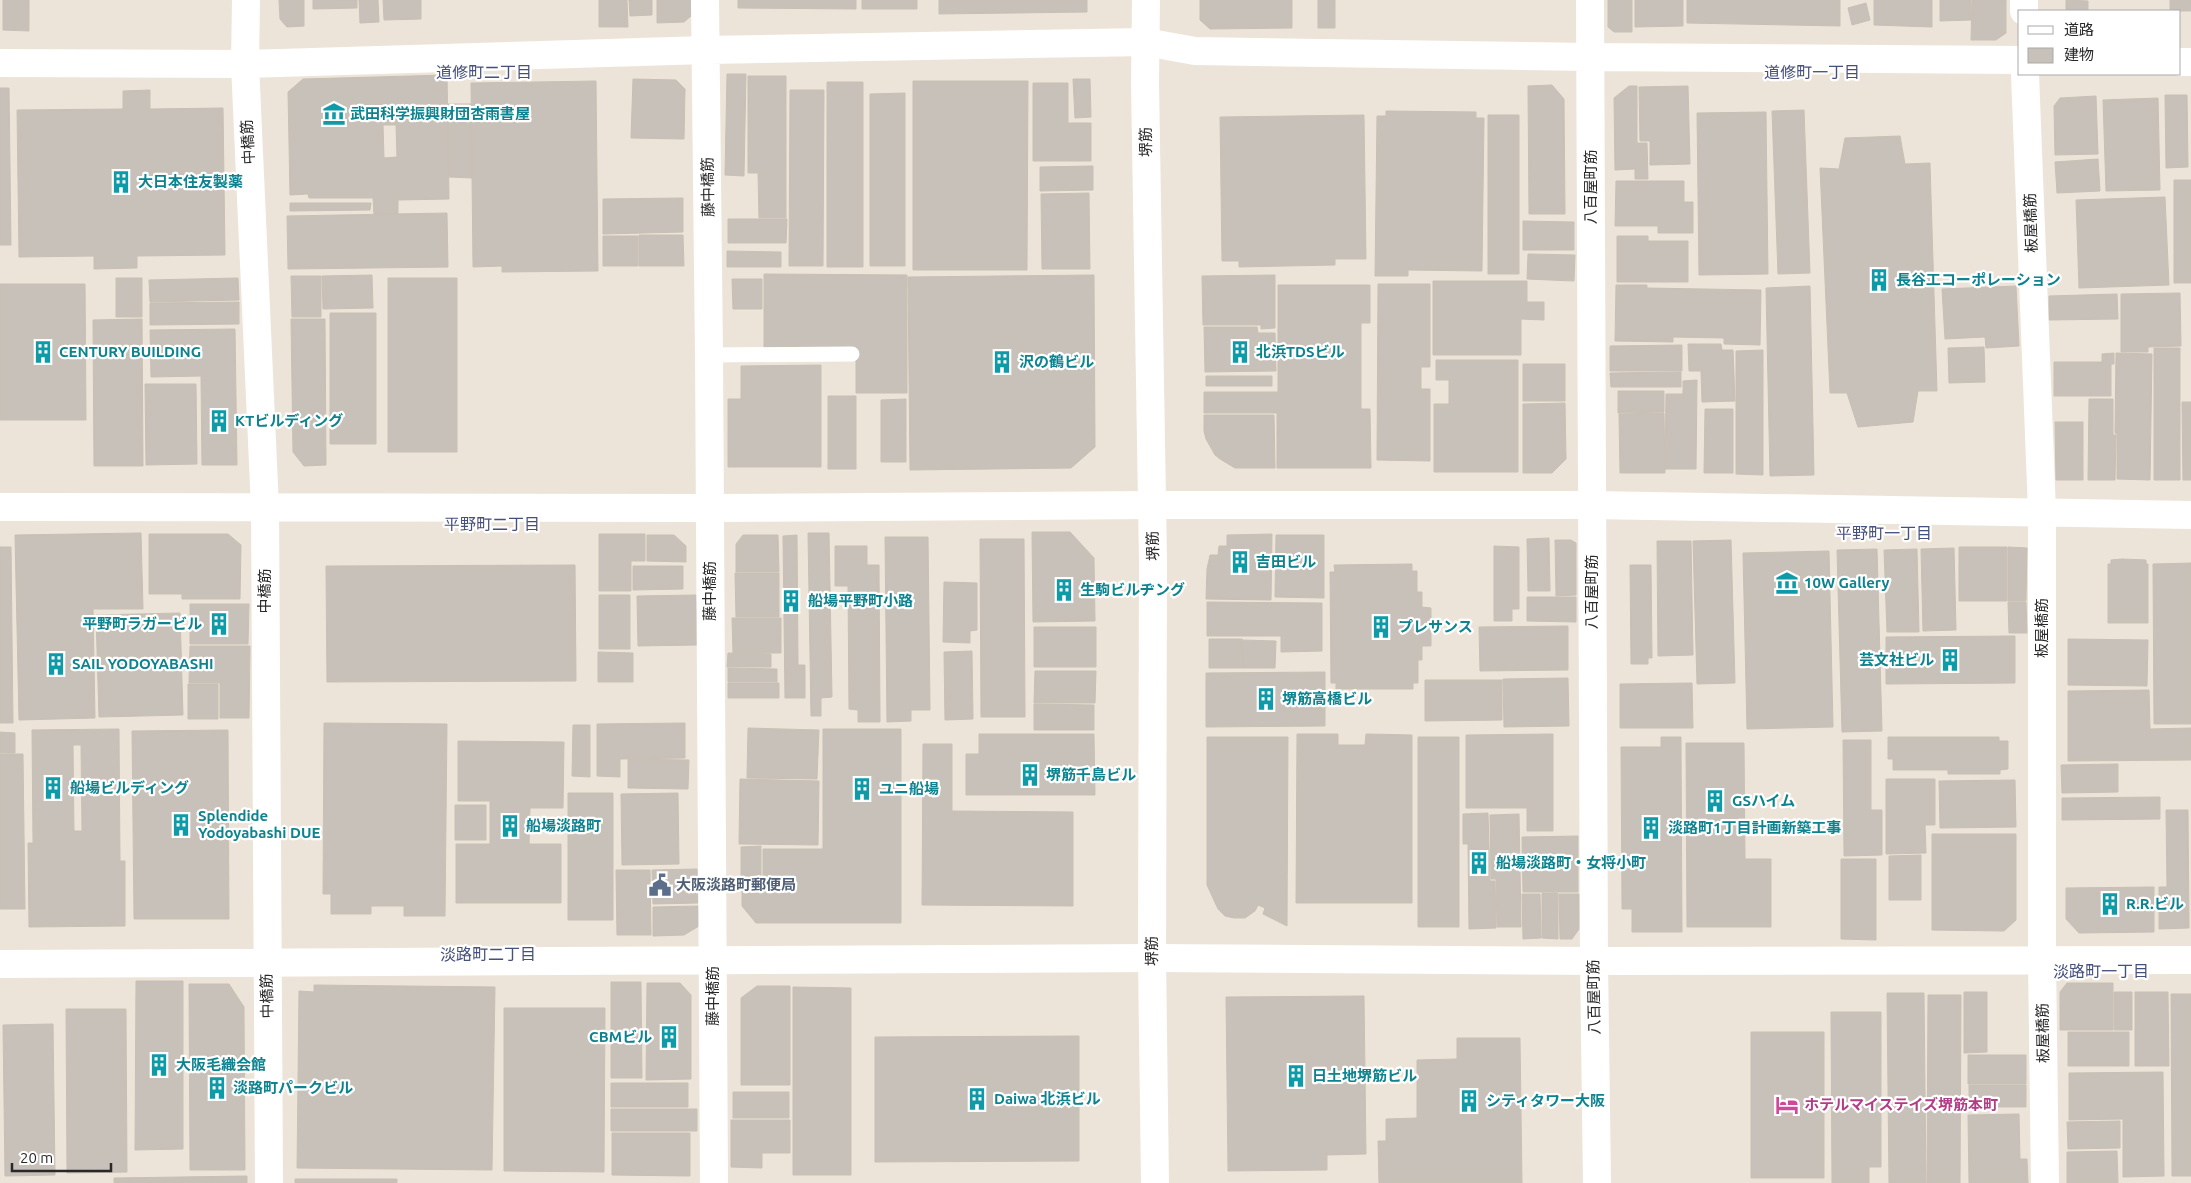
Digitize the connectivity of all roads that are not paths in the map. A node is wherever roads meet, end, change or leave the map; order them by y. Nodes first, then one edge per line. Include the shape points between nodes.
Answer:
1 (246, 0) edge
2 (705, 0) edge
3 (1146, 0) edge
4 (1590, 0) edge
5 (1145, 42) junction
6 (706, 50) junction
7 (1590, 57) junction
8 (2018, 60) edge
9 (0, 63) edge
10 (245, 64) junction
11 (2025, 75) edge
12 (852, 354) dead end
13 (709, 355) junction
14 (1151, 504) junction
15 (1592, 505) junction
16 (0, 507) edge
17 (265, 508) junction
18 (710, 508) junction
19 (2042, 512) junction
20 (2191, 515) edge
21 (1152, 958) junction
22 (712, 960) junction
23 (2042, 960) junction
24 (2191, 960) edge
25 (1594, 961) junction
26 (267, 963) junction
27 (0, 964) edge
28 (269, 1183) edge
29 (714, 1183) edge
30 (1155, 1183) edge
31 (1597, 1183) edge
32 (2045, 1183) edge

1 - 10 street, 中橋筋
2 - 6 street, 藤中橋筋
3 - 5 street, 堺筋
4 - 7 street, 八百屋町筋
5 - 6 street
5 - 7 street via 1195,51
5 - 14 street, 堺筋
6 - 10 street
6 - 13 street, 藤中橋筋
7 - 8 street
7 - 15 street, 八百屋町筋
9 - 10 street
10 - 17 street, 中橋筋
11 - 19 street, 板屋橋筋
12 - 13 lane
13 - 18 street, 藤中橋筋
14 - 15 street
14 - 18 street
14 - 21 street, 堺筋
15 - 19 street
15 - 25 street, 八百屋町筋
16 - 17 street
17 - 18 street
17 - 26 street, 中橋筋
18 - 22 street, 藤中橋筋
19 - 20 street
19 - 23 street, 板屋橋筋
21 - 22 street
21 - 25 street
21 - 30 street, 堺筋
22 - 26 street
22 - 29 street, 藤中橋筋
23 - 24 street
23 - 25 street
23 - 32 street, 板屋橋筋
25 - 31 street, 八百屋町筋
26 - 27 street
26 - 28 street, 中橋筋

